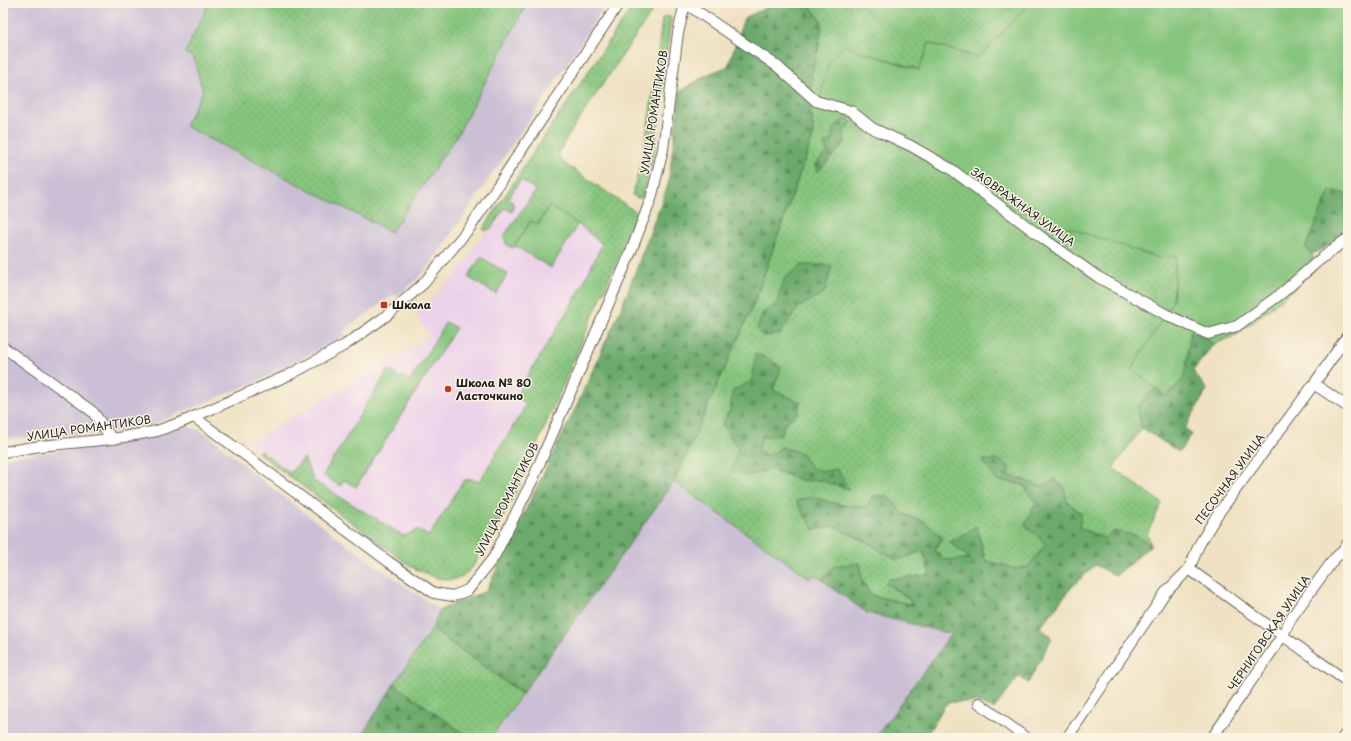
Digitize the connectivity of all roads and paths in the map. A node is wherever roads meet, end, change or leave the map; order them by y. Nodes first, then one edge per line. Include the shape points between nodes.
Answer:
1 (620, 3) edge
2 (685, 3) edge
3 (1348, 242) edge
4 (1348, 335) edge
5 (3, 347) edge
6 (1314, 384) junction
7 (1348, 407) edge
8 (194, 417) junction
9 (112, 438) junction
10 (3, 452) edge
11 (1348, 543) edge
12 (1189, 569) junction
13 (1283, 635) junction
14 (1348, 682) edge
15 (979, 704) dead end
16 (1348, 734) edge
17 (1026, 738) edge
18 (1067, 738) edge
19 (1212, 738) edge
20 (1345, 738) edge

1 - 8 street via 471,226 424,283 390,313 345,345 291,374
2 - 3 street, ЗАОВРАЖНАЯ УЛИЦА via 777,66 816,101 851,111 872,128 951,169 1098,277 1165,314 1208,334 1237,326 1282,293 1344,241
2 - 8 street, УЛИЦА РОМАНТИКОВ via 678,33 663,149 649,204 532,481 494,557 468,590 453,596 434,593
4 - 6 street, ПЕСОЧНАЯ УЛИЦА
5 - 9 street via 93,412
6 - 7 street
6 - 12 street, ПЕСОЧНАЯ УЛИЦА via 1217,514 1199,544
8 - 9 street, УЛИЦА РОМАНТИКОВ via 157,431
9 - 10 street, УЛИЦА РОМАНТИКОВ
11 - 13 street, ЧЕРНИГОВСКАЯ УЛИЦА via 1291,618
12 - 13 street
12 - 18 street, ПЕСОЧНАЯ УЛИЦА via 1165,593
13 - 14 street
13 - 19 street, ЧЕРНИГОВСКАЯ УЛИЦА
15 - 17 street
16 - 20 street

